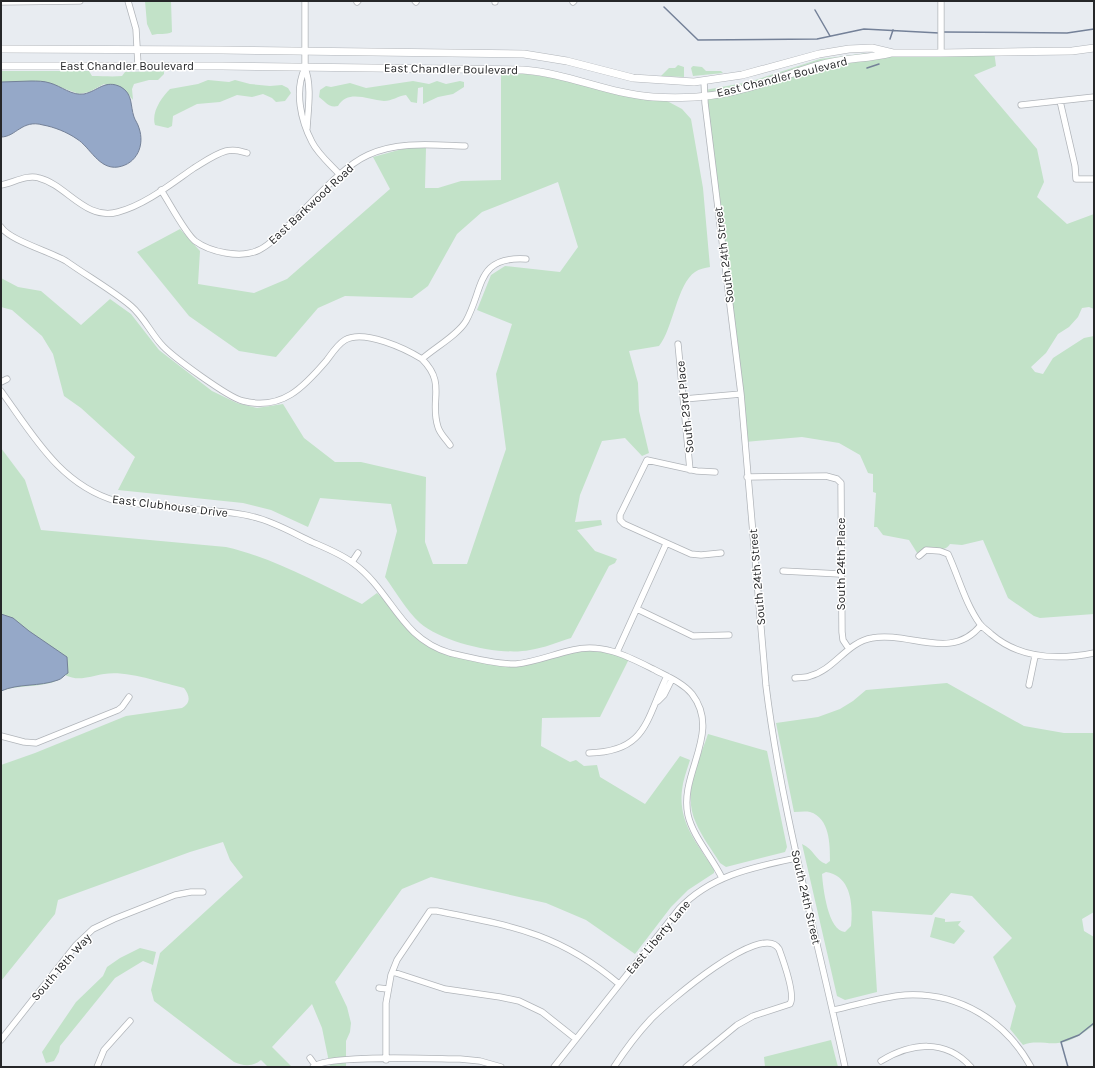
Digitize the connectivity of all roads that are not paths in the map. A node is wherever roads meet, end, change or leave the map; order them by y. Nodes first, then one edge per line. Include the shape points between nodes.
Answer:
1 (80, 1) edge
2 (128, 1) edge
3 (305, 1) edge
4 (941, 1) edge
5 (1, 2) edge
6 (1094, 48) edge
7 (1, 49) edge
8 (137, 49) junction
9 (305, 51) junction
10 (893, 53) junction
11 (942, 53) junction
12 (138, 65) junction
13 (1, 66) edge
14 (305, 68) junction
15 (704, 81) junction
16 (705, 96) junction
17 (1094, 97) edge
18 (1060, 101) junction
19 (1021, 105) dead end
20 (465, 146) dead end
21 (247, 153) dead end
22 (340, 175) junction
23 (1094, 179) edge
24 (1, 185) edge
25 (162, 190) junction
26 (1, 227) edge
27 (526, 259) dead end
28 (678, 344) dead end
29 (422, 359) junction
30 (7, 378) dead end
31 (1, 382) edge
32 (1, 391) edge
33 (741, 394) junction
34 (684, 399) junction
35 (450, 445) dead end
36 (690, 470) junction
37 (715, 472) dead end
38 (747, 477) junction
39 (666, 544) junction
40 (358, 552) dead end
41 (721, 553) dead end
42 (919, 556) dead end
43 (352, 562) junction
44 (783, 571) dead end
45 (840, 574) junction
46 (637, 609) junction
47 (981, 625) junction
48 (729, 635) dead end
49 (849, 649) junction
50 (617, 652) junction
51 (1094, 653) edge
52 (1034, 656) junction
53 (670, 678) junction
54 (795, 678) dead end
55 (1029, 685) dead end
56 (129, 697) dead end
57 (1, 736) edge
58 (590, 753) dead end
59 (797, 858) junction
60 (722, 878) junction
61 (203, 892) dead end
62 (393, 972) junction
63 (619, 984) junction
64 (380, 988) dead end
65 (387, 989) junction
66 (833, 1010) junction
67 (130, 1021) dead end
68 (576, 1039) junction
69 (1, 1040) edge
70 (310, 1058) dead end
71 (386, 1060) junction
72 (881, 1062) dead end
73 (314, 1066) edge
74 (97, 1067) edge
75 (501, 1067) edge
76 (554, 1067) edge
77 (614, 1067) edge
78 (686, 1067) edge
79 (845, 1067) edge
80 (972, 1067) edge
81 (1031, 1067) edge

1 - 5 street
2 - 8 street via 136,29
3 - 9 street
4 - 11 street
6 - 11 main road, East Chandler Boulevard via 1072,51
7 - 8 main road, East Chandler Boulevard
8 - 9 main road, East Chandler Boulevard
8 - 12 street
9 - 14 street
9 - 15 main road, East Chandler Boulevard via 524,54 567,61 633,78 668,82
10 - 11 main road, East Chandler Boulevard
10 - 15 main road, East Chandler Boulevard via 872,48 849,49 818,54 742,75
10 - 16 main road, East Chandler Boulevard via 819,65 746,88
12 - 13 main road, East Chandler Boulevard
12 - 14 main road, East Chandler Boulevard
14 - 16 main road, East Chandler Boulevard via 535,71 632,94 667,98
14 - 22 street via 300,77 301,116 312,143
15 - 16 street, South 24th Street
16 - 33 street, South 24th Street
17 - 18 street
18 - 19 street
18 - 23 street via 1076,179
20 - 22 street, East Barkwood Road via 420,144 384,149 360,159
21 - 25 street via 237,150 226,151
22 - 25 street, East Barkwood Road via 276,239 258,251 235,255 212,250 194,240
24 - 25 street via 22,179 40,178 80,204 104,213 128,210
26 - 29 street via 12,237 55,255 132,307 163,346 226,394 242,401 268,403 295,392 313,377 340,345 351,337 372,337
27 - 29 street via 511,258 488,271 482,279 466,321
28 - 34 street, South 23rd Place
29 - 35 street via 434,374 437,422
30 - 31 street
32 - 43 street, East Clubhouse Drive via 55,464 70,478 104,497 139,504 251,516
33 - 34 street
33 - 38 street, South 24th Street
34 - 36 street, South 23rd Place
36 - 37 street
36 - 39 street via 646,460 623,509 620,520 624,524
38 - 45 street, South 24th Place via 826,476 841,483
38 - 59 street, South 24th Street via 770,725
39 - 41 street via 692,554
39 - 46 street
40 - 43 street
42 - 47 street via 926,550 948,554 964,596
43 - 50 street, East Clubhouse Drive via 372,579 411,630 423,640 450,653 514,664 540,660 575,649 594,648
44 - 45 street
45 - 49 street, South 24th Place via 842,632 843,640
46 - 48 street via 693,636
46 - 50 street
47 - 49 street via 962,641 939,644 872,638 861,641
47 - 52 street via 999,641
49 - 54 street via 832,664 811,676
50 - 53 street, East Clubhouse Drive
51 - 52 street
52 - 55 street
53 - 58 street via 640,733 629,744 609,752
53 - 60 street, East Clubhouse Drive via 691,693 703,718 704,732 687,793 688,815
56 - 57 street via 118,710 36,743
59 - 60 street, East Liberty Lane
59 - 66 street, South 24th Street
60 - 63 street, East Liberty Lane via 684,904
61 - 69 street, South 18th Way via 175,895 93,929 76,945
62 - 63 street via 397,960 430,911 533,932 574,951
62 - 65 street
62 - 68 street via 445,989 519,1001 542,1012
63 - 68 street, East Liberty Lane
64 - 65 street
65 - 71 street
66 - 79 street, South 24th Street
66 - 81 street via 898,996 925,995 945,999 974,1009 992,1020 1015,1042
67 - 74 street via 104,1050
68 - 76 street, East Liberty Lane
70 - 73 street
71 - 73 street via 341,1060
71 - 75 street via 471,1060
72 - 80 street via 904,1049 927,1046 948,1051
77 - 78 street via 652,1018 724,959 770,942 776,944 793,1001 737,1025

